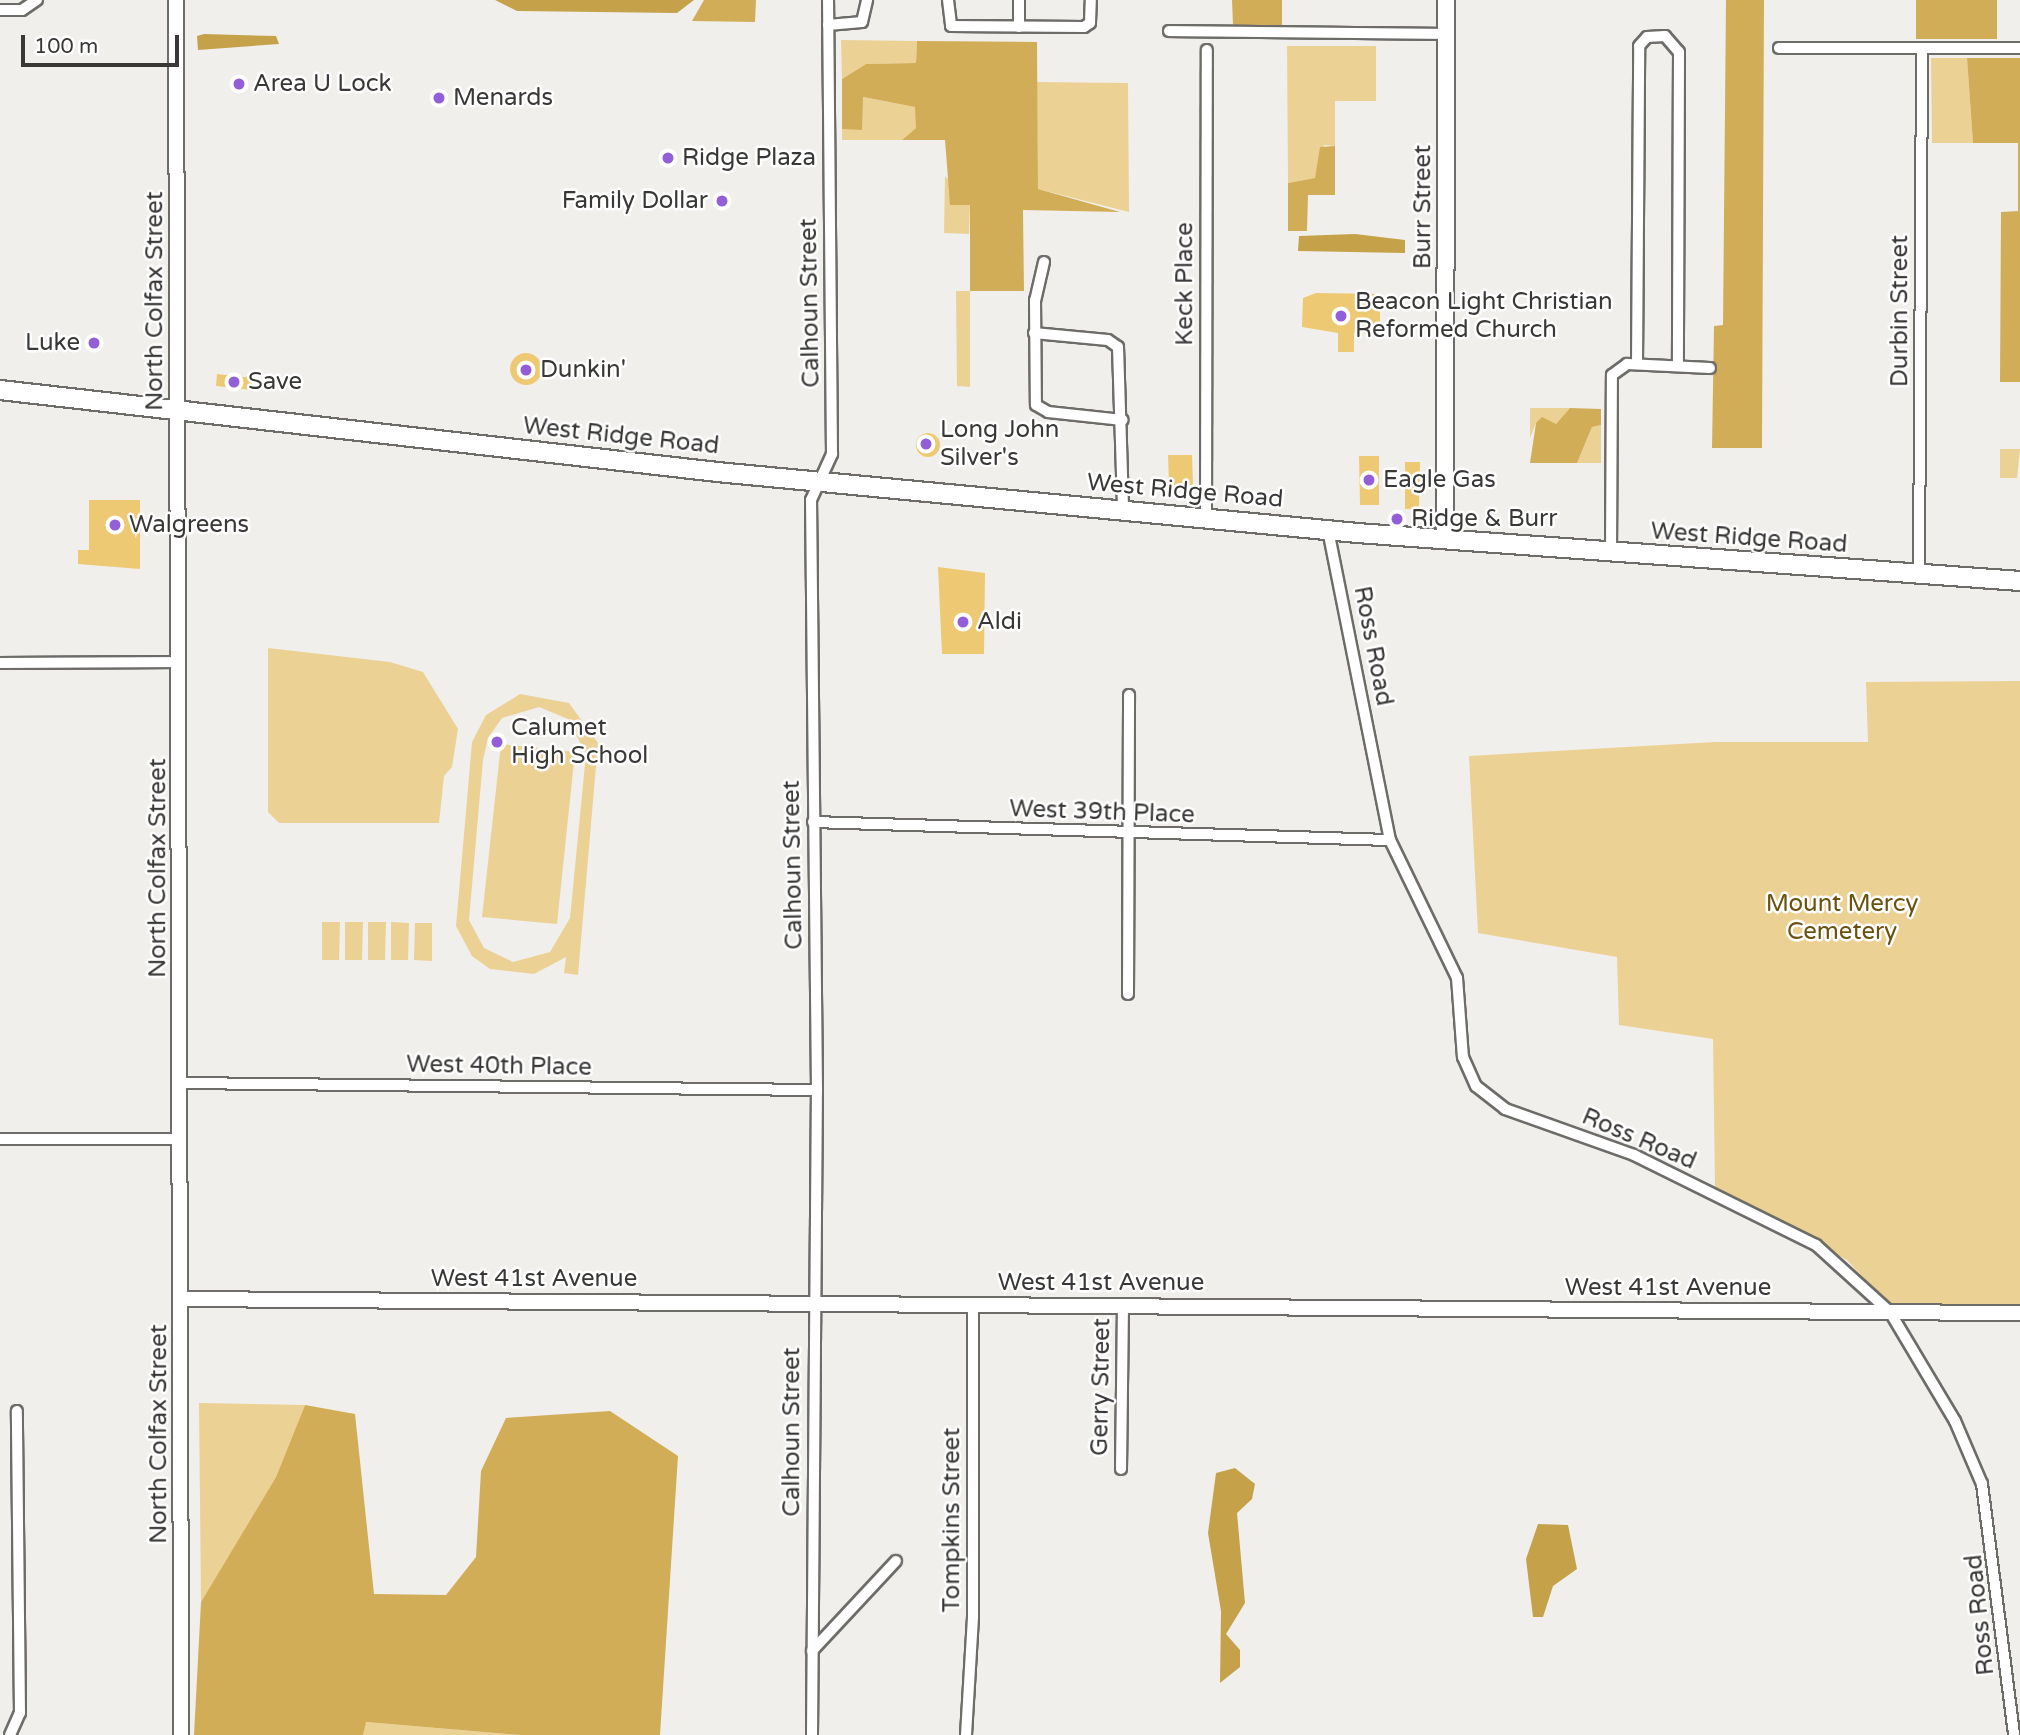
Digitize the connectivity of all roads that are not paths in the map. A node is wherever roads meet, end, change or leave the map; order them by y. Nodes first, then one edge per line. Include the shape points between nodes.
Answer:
1 (176, 0) edge
2 (828, 0) edge
3 (867, 0) edge
4 (948, 0) edge
5 (1019, 0) edge
6 (1091, 0) edge
7 (1446, 0) edge
8 (36, 1) edge
9 (0, 10) edge
10 (828, 25) junction
11 (1018, 27) junction
12 (1169, 31) dead end
13 (1446, 34) junction
14 (1779, 48) dead end
15 (1922, 48) junction
16 (2020, 48) edge
17 (1207, 50) dead end
18 (1044, 262) dead end
19 (1034, 333) junction
20 (1637, 364) junction
21 (1678, 366) junction
22 (1710, 368) dead end
23 (0, 390) edge
24 (179, 412) junction
25 (1123, 421) junction
26 (821, 482) junction
27 (1123, 510) junction
28 (1206, 518) junction
29 (1328, 530) junction
30 (1445, 540) junction
31 (1611, 553) junction
32 (1919, 574) junction
33 (2020, 581) edge
34 (179, 662) junction
35 (0, 663) edge
36 (1129, 695) dead end
37 (813, 822) junction
38 (1128, 834) junction
39 (1390, 840) junction
40 (1128, 994) dead end
41 (181, 1083) junction
42 (817, 1090) junction
43 (0, 1139) edge
44 (181, 1139) junction
45 (182, 1298) junction
46 (813, 1304) junction
47 (973, 1305) junction
48 (1123, 1306) junction
49 (1890, 1312) junction
50 (2020, 1313) edge
51 (17, 1411) dead end
52 (1121, 1469) dead end
53 (896, 1561) dead end
54 (812, 1651) junction
55 (10, 1735) edge
56 (181, 1735) edge
57 (812, 1735) edge
58 (965, 1735) edge
59 (2014, 1735) edge

1 - 24 street, North Colfax Street
2 - 10 street, Calhoun Street
3 - 10 street via 864,20
4 - 11 street via 949,25
5 - 11 street
6 - 11 street via 1088,26
7 - 13 main road, Burr Street
8 - 9 street
10 - 26 street, Calhoun Street via 832,454
12 - 13 street
13 - 30 main road, Burr Street
14 - 15 street
15 - 16 street
15 - 32 street, Durbin Street
17 - 28 street, Keck Place
18 - 19 street
19 - 25 street via 1115,343
19 - 25 street via 1032,390 1038,408
20 - 21 street
20 - 21 street via 1639,46 1647,37 1665,36 1676,41 1680,55
20 - 31 street via 1619,366 1610,379
21 - 22 street
23 - 24 main road, West Ridge Road
24 - 26 main road, West Ridge Road
24 - 34 street, North Colfax Street
25 - 27 street
26 - 27 main road, West Ridge Road
26 - 37 street, Calhoun Street via 811,500
27 - 28 main road, West Ridge Road
28 - 29 main road, West Ridge Road
29 - 30 main road, West Ridge Road
29 - 39 street, Ross Road
30 - 31 main road, West Ridge Road
31 - 32 main road, West Ridge Road
32 - 33 main road, West Ridge Road
34 - 35 street
34 - 41 street, North Colfax Street
36 - 38 street
37 - 38 street, West 39th Place
37 - 42 street, Calhoun Street
38 - 39 street, West 39th Place
38 - 40 street
39 - 49 street, Ross Road via 1457,978 1463,1057 1476,1086 1505,1109 1634,1155 1816,1245
41 - 42 street, West 40th Place
41 - 44 street, North Colfax Street
42 - 46 street, Calhoun Street
43 - 44 street
44 - 45 street, North Colfax Street
45 - 46 street, West 41st Avenue
45 - 56 street, North Colfax Street
46 - 47 street, West 41st Avenue
46 - 54 street, Calhoun Street
47 - 48 street, West 41st Avenue
47 - 58 street, Tompkins Street via 973,1616
48 - 49 street, West 41st Avenue
48 - 52 street, Gerry Street
49 - 50 street, West 41st Avenue
49 - 59 street, Ross Road via 1955,1421 1982,1484
51 - 55 street via 20,1713
53 - 54 street
54 - 57 street, Calhoun Street

